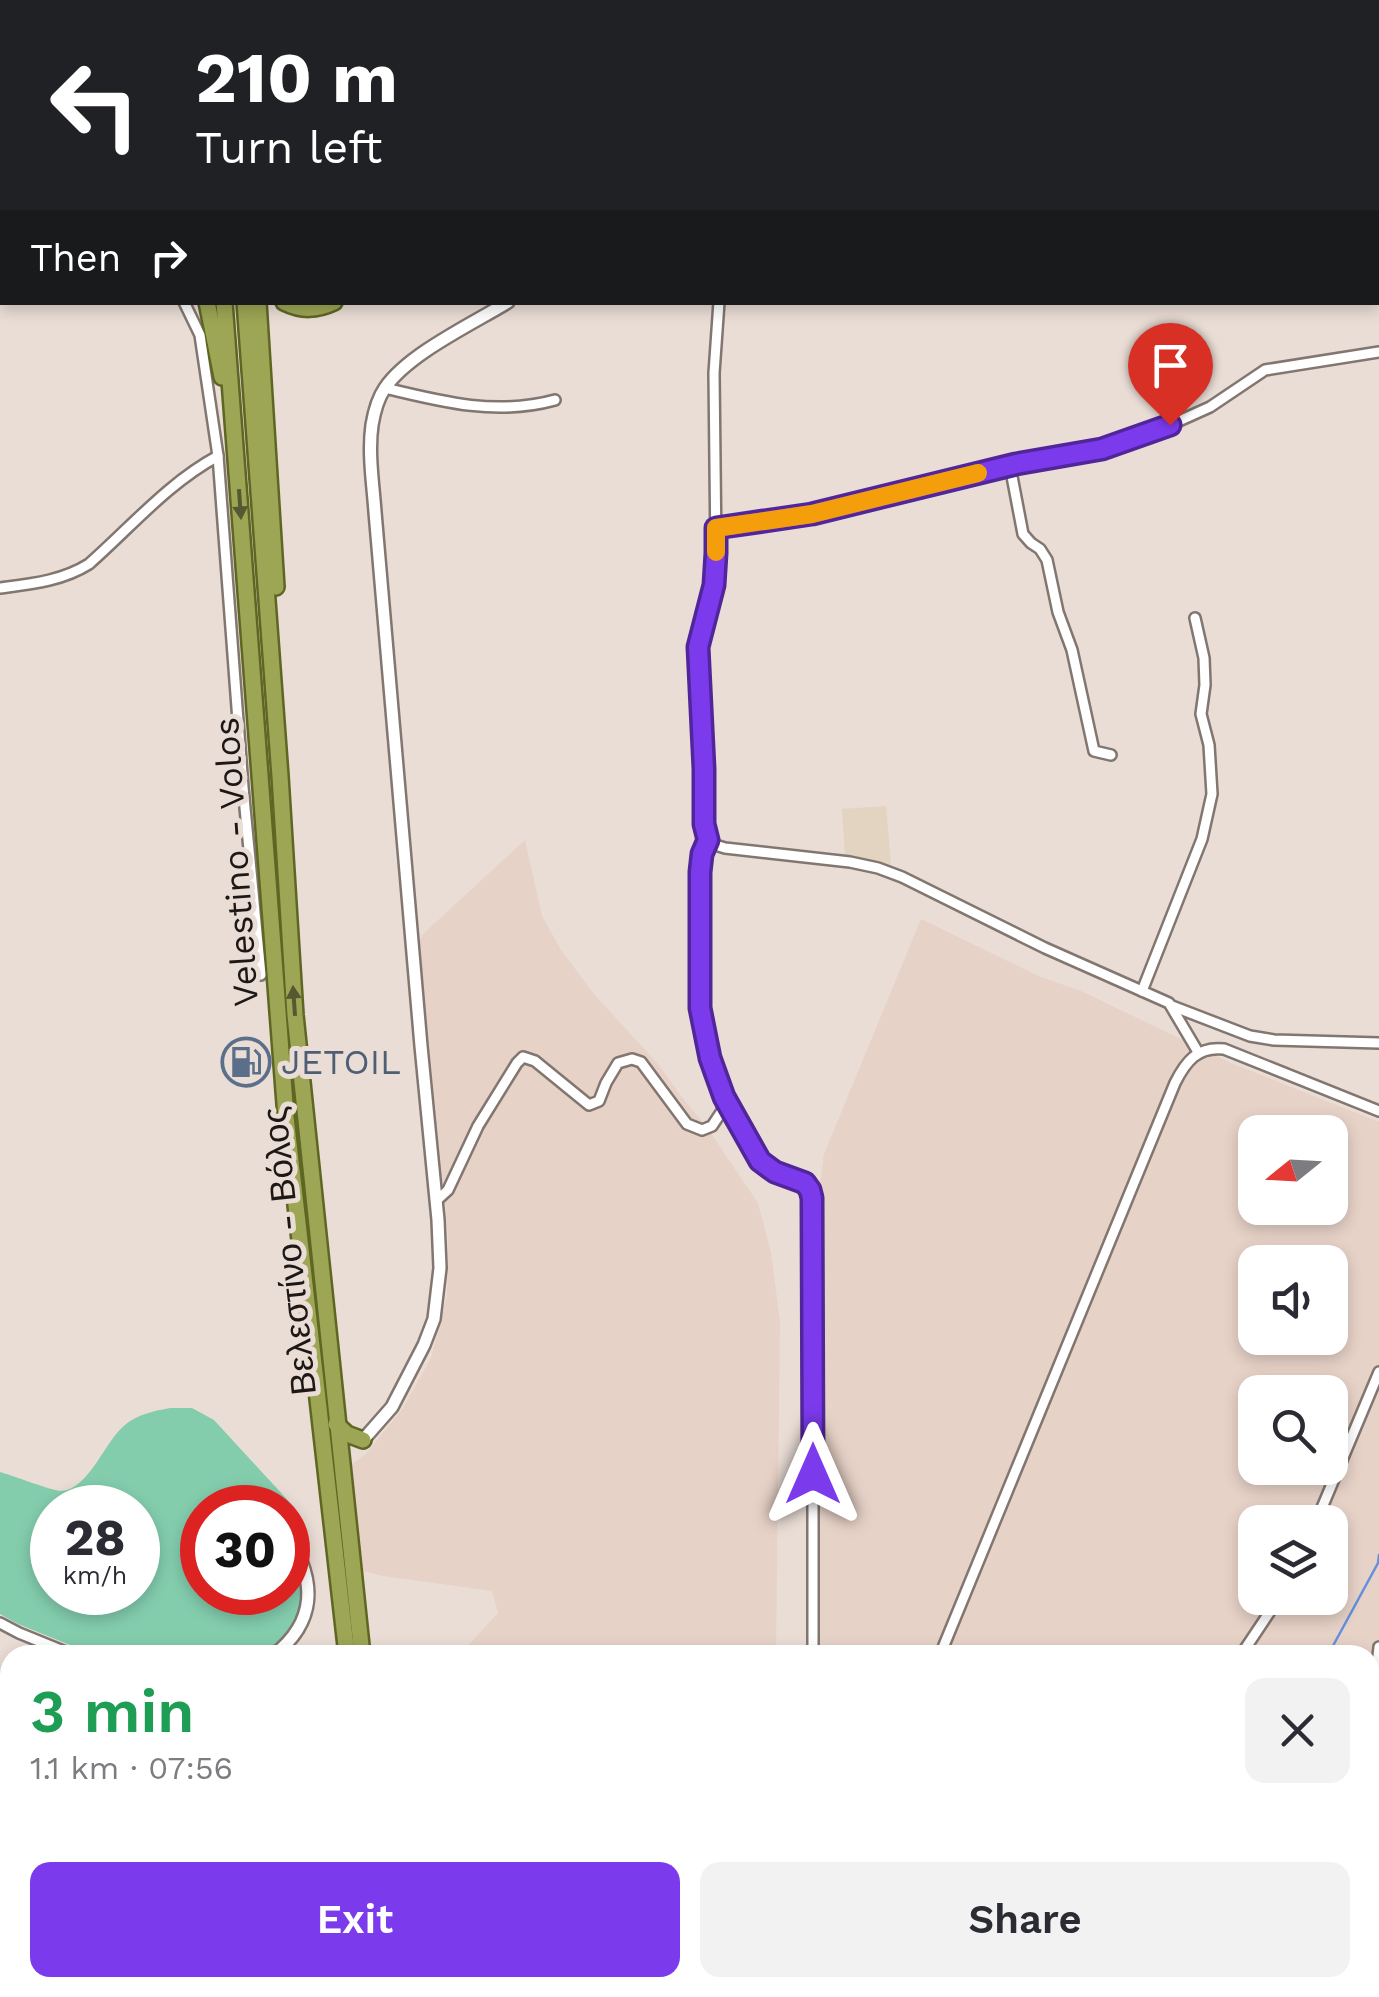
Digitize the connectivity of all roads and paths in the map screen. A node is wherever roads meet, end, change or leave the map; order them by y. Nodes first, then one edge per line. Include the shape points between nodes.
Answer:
1 (185, 305) edge
2 (209, 305) edge
3 (224, 305) edge
4 (245, 305) edge
5 (258, 305) edge
6 (290, 305) edge
7 (327, 305) edge
8 (503, 305) edge
9 (719, 305) edge
10 (1379, 352) edge
11 (385, 388) junction
12 (555, 400) dead end
13 (218, 456) junction
14 (237, 458) junction
15 (1010, 466) junction
16 (716, 528) junction
17 (0, 588) edge
18 (1195, 618) dead end
19 (1112, 755) dead end
20 (280, 776) junction
21 (708, 840) junction
22 (261, 899) junction
23 (261, 975) dead end
24 (1142, 991) junction
25 (1172, 1006) junction
26 (1379, 1043) edge
27 (1198, 1052) junction
28 (724, 1097) junction
29 (1379, 1111) edge
30 (436, 1200) junction
31 (1379, 1372) edge
32 (336, 1424) junction
33 (363, 1440) junction
34 (340, 1458) junction
35 (1323, 1505) edge
36 (304, 1615) edge
37 (1268, 1615) edge
38 (0, 1623) edge
39 (50, 1645) edge
40 (285, 1645) edge
41 (346, 1645) edge
42 (361, 1645) edge
43 (814, 1645) edge
44 (944, 1645) edge
45 (1248, 1645) edge

1 - 13 street via 200,335
2 - 14 highway
3 - 14 highway, Velestino - Volos
4 - 20 highway, Βελεστίνο - Βόλος
5 - 20 highway via 282,687
6 - 7 highway
8 - 11 street via 412,360
9 - 16 street
10 - 15 street via 1265,370 1217,404 1153,431 1102,449
11 - 12 street via 482,408
11 - 30 street via 371,452
13 - 17 street via 76,572
13 - 22 street
14 -> 22 highway, Velestino - Volos
15 - 16 street via 812,514
15 - 19 street via 1023,534 1047,560 1094,751
16 - 21 street via 714,585 698,647
18 - 24 street via 1204,658 1201,714 1212,794 1202,839
32 -> 20 highway, Βελεστίνο - Βόλος via 295,1016
21 - 24 street via 888,871
21 - 28 street via 700,872 700,1008
22 - 23 street
22 - 41 highway, Velestino - Volos
24 - 25 street
25 - 26 street via 1250,1036
25 - 27 street
27 - 29 street via 1224,1049
27 - 44 street via 1175,1083
28 - 30 street via 712,1126 697,1130 641,1062 618,1064 599,1101 589,1105 523,1057 478,1126 448,1190
28 - 43 street via 760,1161 805,1183 812,1198
30 - 33 street via 440,1268 434,1318 404,1388
31 - 35 street
32 - 33 highway
32 - 34 highway, Βελεστίνο - Βόλος
33 - 34 highway
34 - 42 highway, Βελεστίνο - Βόλος
36 - 40 street
37 - 45 street
38 - 39 street

